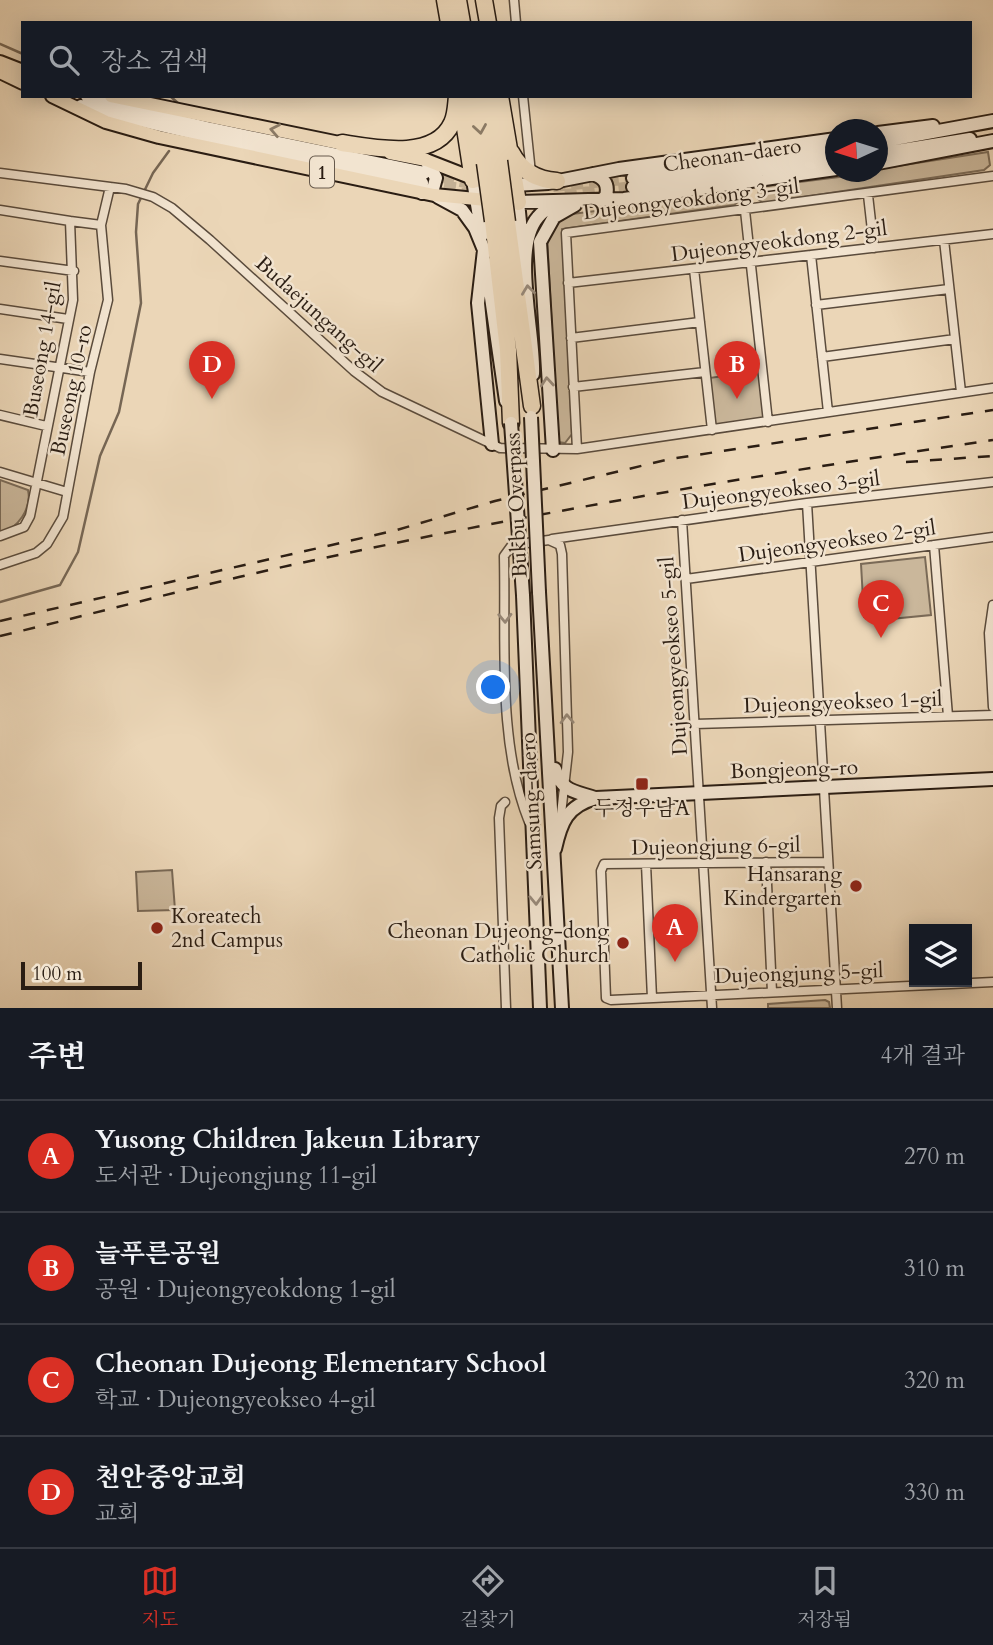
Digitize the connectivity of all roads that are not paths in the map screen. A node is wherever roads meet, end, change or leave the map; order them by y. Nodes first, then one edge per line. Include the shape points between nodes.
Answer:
1 (445, 0) edge
2 (458, 0) edge
3 (473, 0) edge
4 (484, 0) edge
5 (514, 0) edge
6 (449, 21) edge
7 (462, 21) edge
8 (477, 21) edge
9 (488, 21) edge
10 (516, 21) edge
11 (0, 62) edge
12 (21, 70) edge
13 (0, 72) edge
14 (21, 81) edge
15 (57, 98) edge
16 (92, 98) edge
17 (121, 98) edge
18 (458, 98) edge
19 (458, 98) edge
20 (475, 98) edge
21 (488, 98) edge
22 (500, 98) edge
23 (523, 98) edge
24 (989, 122) edge
25 (888, 132) edge
26 (993, 139) edge
27 (825, 140) edge
28 (888, 140) edge
29 (342, 143) junction
30 (508, 147) junction
31 (825, 150) edge
32 (888, 153) edge
33 (825, 161) edge
34 (888, 161) edge
35 (492, 162) junction
36 (620, 169) junction
37 (825, 170) edge
38 (0, 173) edge
39 (531, 173) junction
40 (593, 173) junction
41 (993, 176) edge
42 (473, 180) junction
43 (425, 181) junction
44 (557, 181) junction
45 (741, 183) junction
46 (514, 185) junction
47 (110, 187) junction
48 (868, 194) junction
49 (624, 199) junction
50 (477, 200) junction
51 (594, 201) junction
52 (518, 202) junction
53 (555, 203) junction
54 (0, 210) edge
55 (744, 210) junction
56 (70, 220) junction
57 (500, 222) junction
58 (101, 225) junction
59 (993, 234) edge
60 (943, 240) junction
61 (874, 248) junction
62 (484, 250) junction
63 (811, 255) junction
64 (0, 261) edge
65 (524, 261) junction
66 (750, 262) junction
67 (694, 269) junction
68 (74, 271) junction
69 (568, 283) junction
70 (949, 289) junction
71 (816, 305) junction
72 (0, 309) edge
73 (68, 319) junction
74 (700, 322) junction
75 (570, 338) junction
76 (955, 339) junction
77 (822, 357) junction
78 (0, 359) edge
79 (60, 368) junction
80 (90, 372) junction
81 (705, 372) junction
82 (573, 387) junction
83 (993, 388) edge
84 (961, 392) junction
85 (532, 412) junction
86 (828, 412) junction
87 (0, 415) edge
88 (511, 422) junction
89 (768, 422) junction
90 (46, 426) junction
91 (712, 430) junction
92 (496, 446) junction
93 (577, 449) junction
94 (553, 450) junction
95 (0, 472) edge
96 (993, 482) edge
97 (35, 483) junction
98 (67, 492) junction
99 (807, 503) junction
100 (682, 520) junction
101 (0, 536) edge
102 (573, 536) junction
103 (993, 537) edge
104 (549, 540) junction
105 (934, 545) junction
106 (562, 554) junction
107 (810, 563) junction
108 (0, 565) edge
109 (686, 579) junction
110 (539, 592) joint
111 (523, 595) joint
112 (993, 605) edge
113 (993, 707) edge
114 (993, 715) edge
115 (948, 716) junction
116 (820, 720) junction
117 (695, 724) junction
118 (549, 753) junction
119 (993, 779) edge
120 (563, 787) junction
121 (824, 788) junction
122 (699, 791) junction
123 (596, 798) junction
124 (505, 802) dead end
125 (560, 823) junction
126 (533, 832) junction
127 (555, 849) junction
128 (766, 862) junction
129 (828, 862) junction
130 (703, 863) junction
131 (646, 864) junction
132 (993, 982) edge
133 (836, 989) junction
134 (772, 992) junction
135 (711, 994) junction
136 (606, 998) joint
137 (652, 998) junction
138 (506, 1008) edge
139 (540, 1008) edge
140 (562, 1008) edge
141 (712, 1008) edge
142 (837, 1008) edge

1 - 6 highway
2 - 7 highway
3 - 8 highway
4 - 9 highway
5 - 10 street
11 - 12 main road
13 - 14 main road
15 - 43 main road, 1 via 106,122 159,137
16 - 43 main road
29 -> 17 main road, 1
18 - 29 highway, 1 via 452,123 429,144 405,149
19 - 42 highway
20 -> 35 highway
21 - 35 highway
22 - 30 highway
23 - 39 street
24 - 25 main road
24 - 28 main road
26 - 32 main road
26 - 34 main road
27 - 36 main road
29 - 43 main road
30 - 39 highway via 516,162
30 - 46 highway
31 - 33 main road, Cheonan-daero via 633,183
35 - 57 highway, bridge
36 - 40 main road
36 - 49 main road via 614,186
37 - 45 main road
38 - 47 street, Budaejungang-gil
39 - 44 highway
40 - 44 main road
40 - 51 main road via 604,179 607,194
41 - 48 street, Dujeongyeokdong 3-gil
42 - 43 main road
42 - 46 main road
42 - 50 main road
43 - 50 main road, 1
43 - 62 main road via 462,210
44 - 46 main road
45 - 49 main road
45 - 55 street
46 - 52 highway
47 - 58 street, Buseong 10-ro
47 - 92 street, Budaejungang-gil via 146,194 172,208 383,393
48 - 55 street, Dujeongyeokdong 3-gil
48 - 61 street
49 - 51 main road
50 - 52 main road
50 - 62 main road
51 - 53 main road
94 -> 51 main road via 540,242 554,217
52 - 53 main road
52 - 65 main road, Bukbu Overpass
53 - 65 main road via 535,221
54 - 56 street
55 - 66 street
55 - 69 street, Dujeongyeokdong 3-gil via 566,233
56 - 58 street
56 - 68 street, Buseong 14-gil
57 - 85 highway
57 - 88 highway
58 - 80 street, Buseong 10-ro via 108,300
59 - 60 street, Dujeongyeokdong 2-gil
60 - 61 street, Dujeongyeokdong 2-gil
60 - 70 street
61 - 63 street, Dujeongyeokdong 2-gil
62 - 88 main road, Bukbu Overpass via 499,369
62 - 92 main road via 478,303
63 - 66 street, Dujeongyeokdong 2-gil
63 - 71 street
64 - 68 street
85 -> 65 main road, Bukbu Overpass via 533,333
66 - 67 street, Dujeongyeokdong 2-gil
66 - 89 street
67 - 69 street, Dujeongyeokdong 2-gil
67 - 74 street
68 - 73 street, Buseong 14-gil
69 - 75 street, Dujeongyeokdong 3-gil
70 - 71 street
70 - 76 street
71 - 77 street
72 - 73 street
73 - 79 street, Buseong 14-gil
74 - 75 street
74 - 81 street
75 - 82 street, Dujeongyeokdong 3-gil
76 - 77 street
76 - 84 street
77 - 86 street
78 - 79 street
79 - 80 street
79 - 90 street, Buseong 14-gil
80 - 98 street, Buseong 10-ro
81 - 82 street
81 - 91 street
82 - 93 street, Dujeongyeokdong 3-gil
83 - 84 street
84 - 86 street
85 - 110 main road, Bukbu Overpass, bridge
86 - 89 street
87 - 90 street
88 - 111 main road, Bukbu Overpass, bridge
89 - 91 street
90 - 97 street, Buseong 14-gil
91 - 93 street
92 - 94 street
93 - 94 street
95 - 97 street
96 - 99 street, Dujeongyeokseo 3-gil
97 - 98 street
97 - 101 street, Buseong 14-gil via 24,527
98 - 108 street, Buseong 10-ro via 62,517 47,544 22,560
99 - 100 street, Dujeongyeokseo 3-gil
99 - 107 street
100 - 102 street, Dujeongyeokseo 3-gil
100 - 109 street, Dujeongyeokseo 5-gil
102 - 104 street, Dujeongyeokseo 3-gil
102 - 106 street via 564,544
103 - 105 street, Dujeongyeokseo 2-gil
104 - 106 street via 560,545
104 -> 126 street, Dujeongyeokseo 3-gil via 512,545 504,556 510,747 518,794
105 - 107 street, Dujeongyeokseo 2-gil
105 - 115 street
120 -> 106 street via 568,752
107 - 109 street, Dujeongyeokseo 2-gil
107 - 116 street
109 - 117 street, Dujeongyeokseo 5-gil
110 - 118 main road, Samsung-daero
111 - 126 main road, Samsung-daero
112 - 113 street via 989,633
114 - 115 street, Dujeongyeokseo 1-gil
115 - 116 street, Dujeongyeokseo 1-gil
116 - 117 street, Dujeongyeokseo 1-gil
116 - 121 street
117 - 122 street, Dujeongyeokseo 5-gil
118 - 120 main road
118 - 127 main road, Samsung-daero
119 - 121 main road, Bongjeong-ro
120 - 123 main road
120 - 125 street
121 - 122 main road, Bongjeong-ro
121 - 129 street
122 - 123 main road, Bongjeong-ro
122 - 130 street, Dujeongyeokseo 5-gil
123 - 125 main road via 576,806
124 - 138 street via 499,818
125 - 127 main road
126 -> 139 main road, Samsung-daero
127 - 140 main road, Samsung-daero
128 - 129 street, Dujeongjung 6-gil
128 - 130 street, Dujeongjung 6-gil
128 - 134 street
129 - 133 street
130 - 131 street, Dujeongjung 6-gil
130 - 135 street, Dujeongyeokseo 5-gil
131 - 136 street, Dujeongjung 6-gil via 604,864 601,871
131 - 137 street
132 - 133 street, Dujeongjung 5-gil
133 - 134 street, Dujeongjung 5-gil
133 - 142 street
134 - 135 street, Dujeongjung 5-gil
135 - 137 street, Dujeongjung 5-gil
135 - 141 street, Dujeongyeokseo 5-gil
136 - 137 street, Dujeongjung 5-gil

